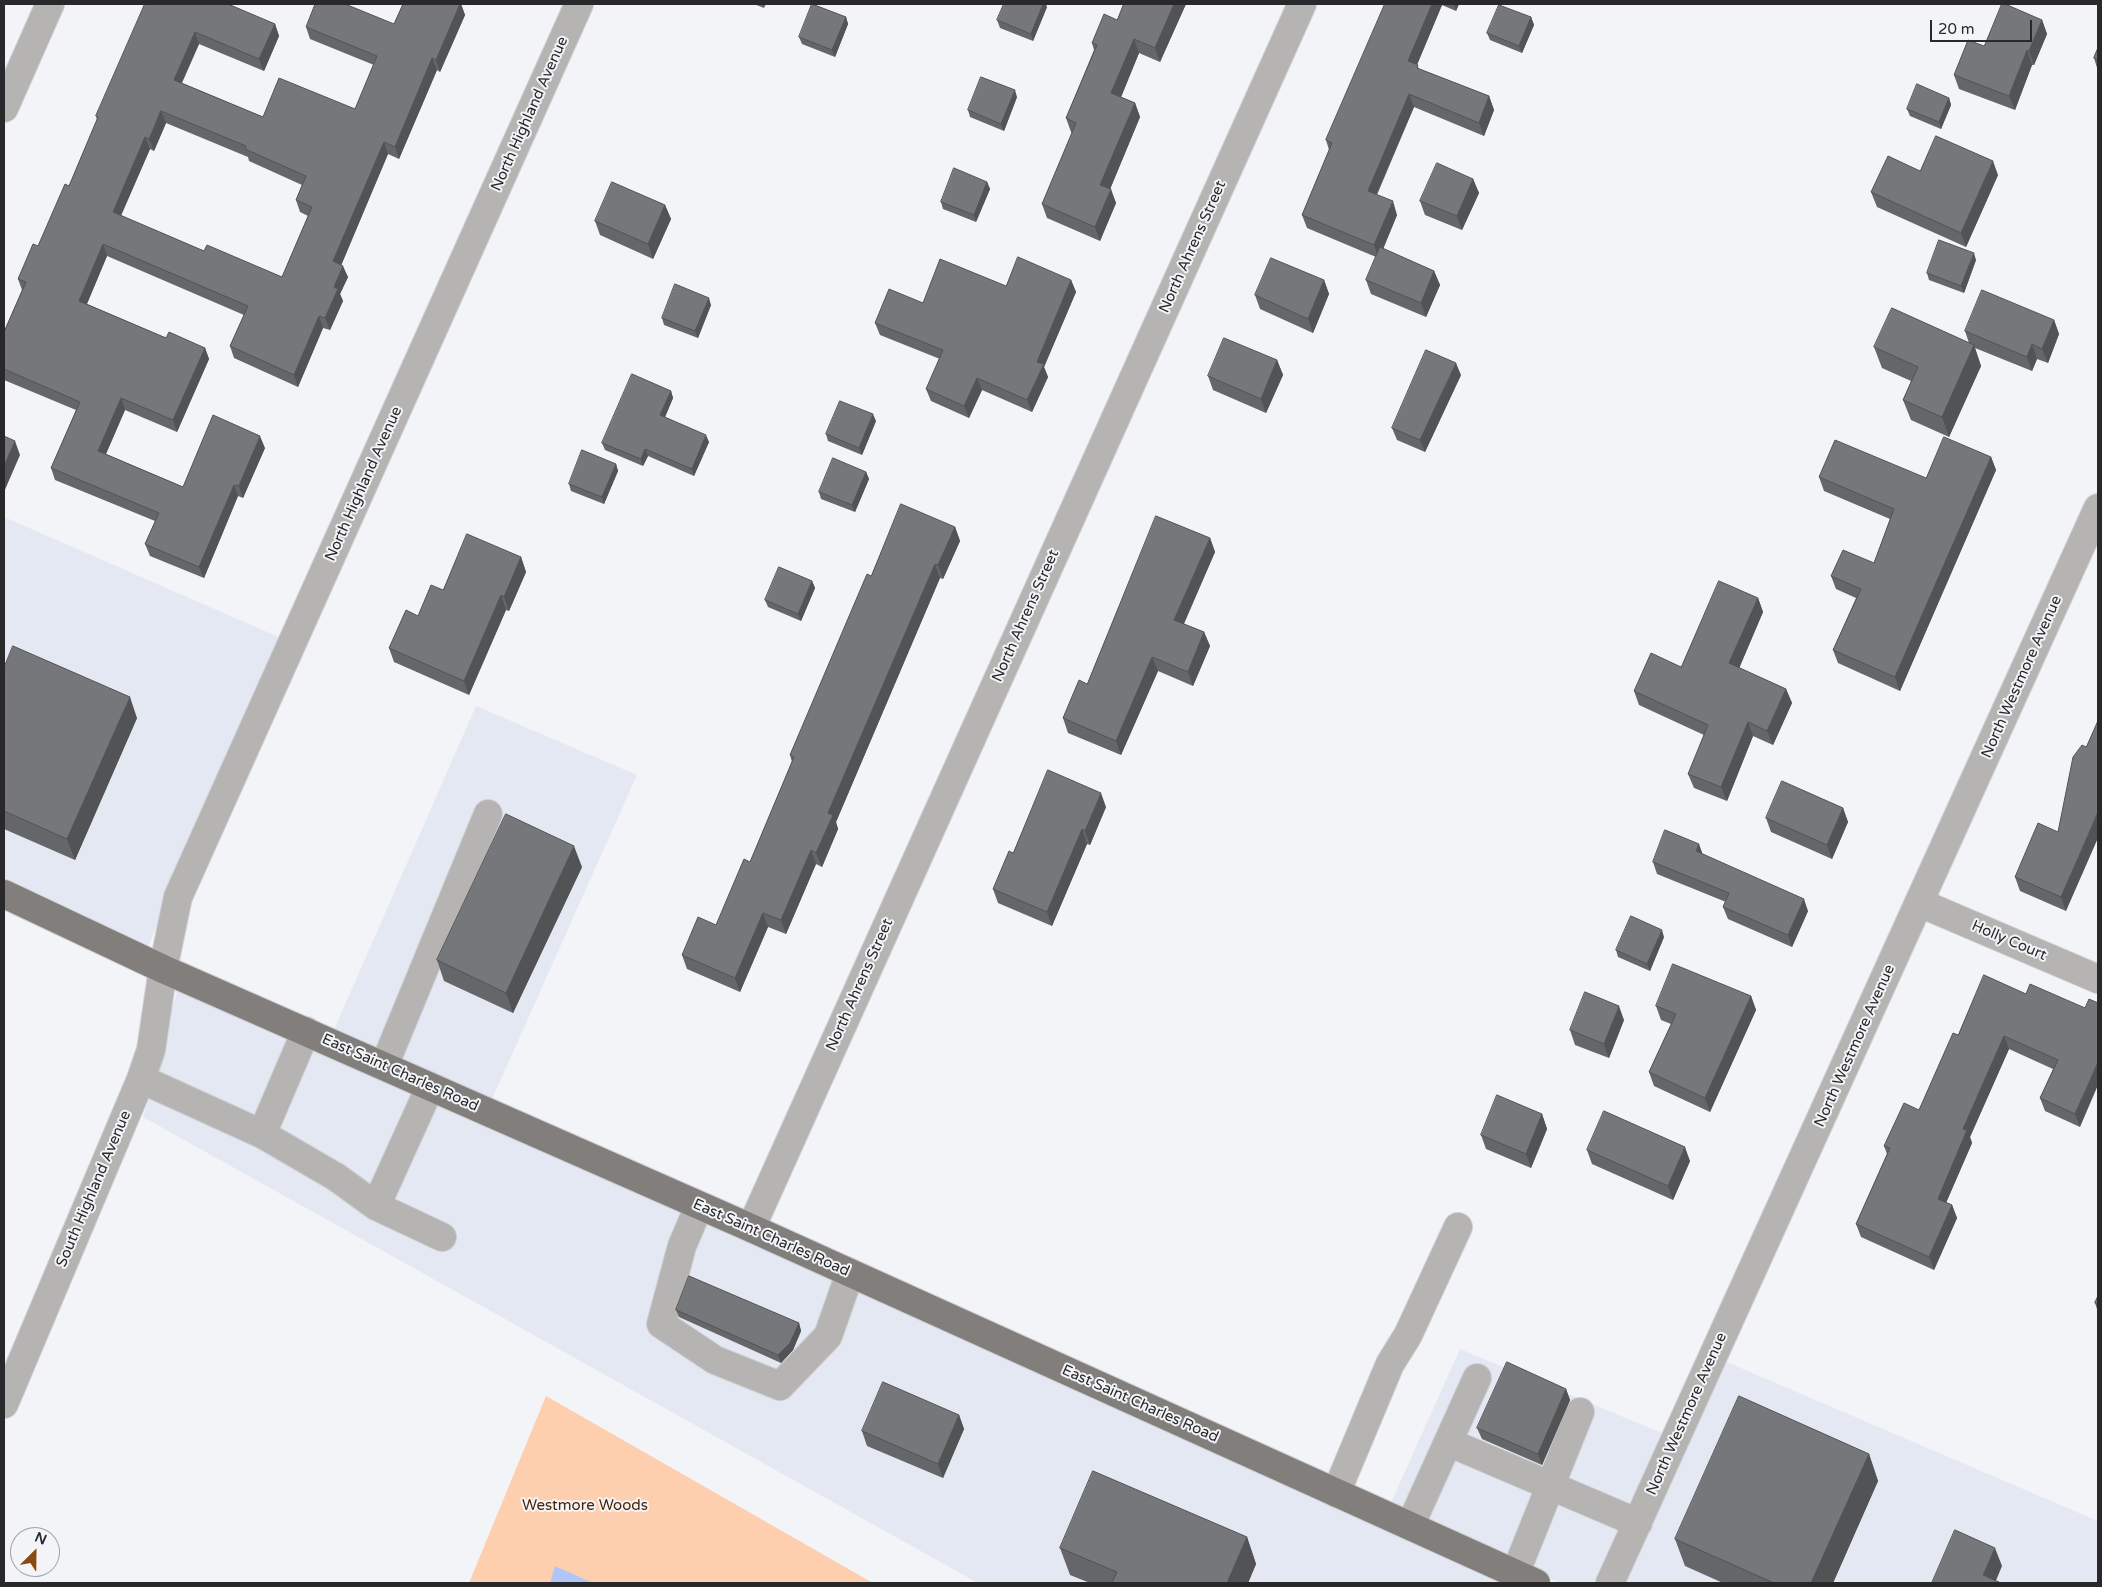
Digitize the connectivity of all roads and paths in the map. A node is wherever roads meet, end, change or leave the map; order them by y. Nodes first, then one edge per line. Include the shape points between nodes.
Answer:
1 (50, 4) edge
2 (579, 4) edge
3 (1302, 4) edge
4 (4, 108) edge
5 (2098, 508) edge
6 (488, 814) dead end
7 (4, 894) edge
8 (1920, 903) junction
9 (164, 968) junction
10 (2098, 979) edge
11 (306, 1032) junction
12 (384, 1066) junction
13 (141, 1079) junction
14 (430, 1087) junction
15 (262, 1134) junction
16 (376, 1206) junction
17 (699, 1206) junction
18 (751, 1228) junction
19 (1458, 1228) dead end
20 (442, 1237) dead end
21 (850, 1273) junction
22 (1477, 1378) dead end
23 (4, 1404) edge
24 (1580, 1412) dead end
25 (1448, 1442) junction
26 (1551, 1486) junction
27 (1336, 1493) junction
28 (1638, 1523) junction
29 (1410, 1526) junction
30 (1526, 1578) edge
31 (1610, 1583) edge

1 - 4 street
2 - 9 street, North Highland Avenue via 178,896
3 - 18 street, North Ahrens Street
5 - 8 street, North Westmore Avenue
6 - 12 street
7 - 9 main road, East Saint Charles Road
8 - 10 street, Holly Court
8 - 28 street, North Westmore Avenue
9 - 11 main road, East Saint Charles Road
9 - 13 street, South Highland Avenue via 151,1050
11 - 12 main road, East Saint Charles Road
11 - 15 street
12 - 14 main road, East Saint Charles Road
13 - 15 street
13 - 23 street, South Highland Avenue
14 - 16 street
14 - 17 main road, East Saint Charles Road
15 - 16 street via 336,1177
16 - 20 street
17 - 18 main road, East Saint Charles Road
17 - 21 street via 682,1246 661,1324 715,1360 780,1386 828,1336
18 - 21 main road, East Saint Charles Road
19 - 27 street via 1408,1335 1390,1364
21 - 27 main road, East Saint Charles Road
22 - 25 street
24 - 26 street
25 - 26 street
25 - 29 street
26 - 28 street
26 - 30 street
27 - 29 main road, East Saint Charles Road
28 - 31 street, North Westmore Avenue
29 - 30 main road, East Saint Charles Road

